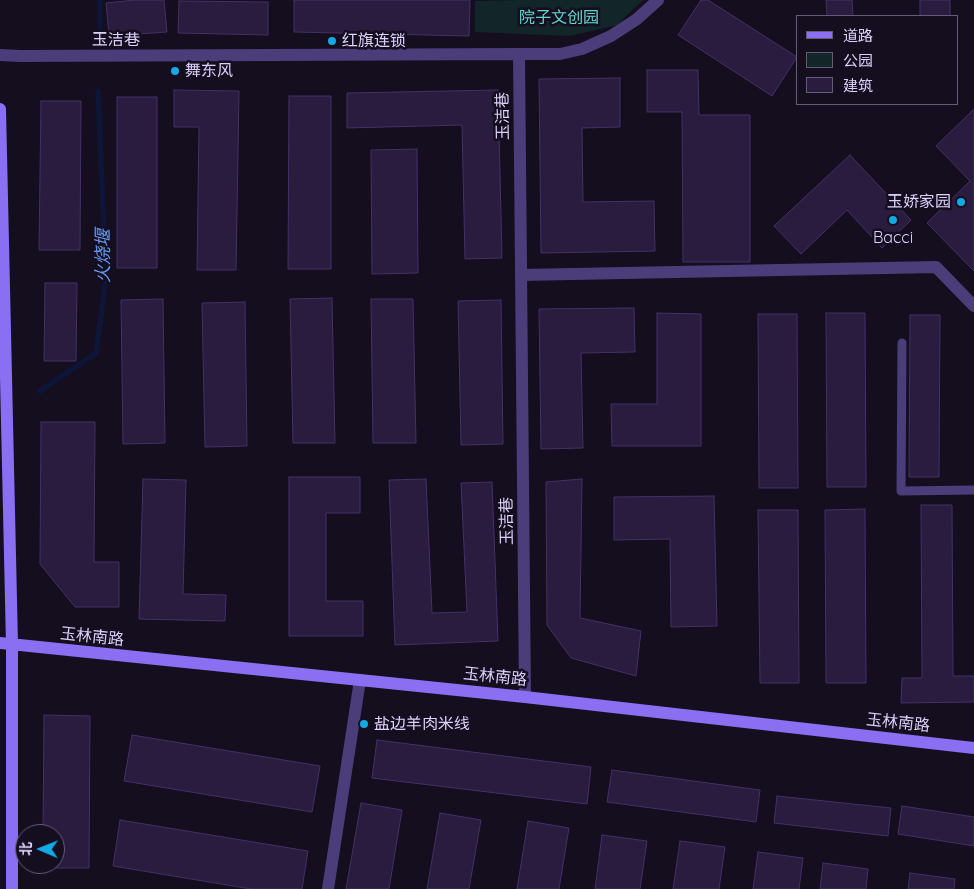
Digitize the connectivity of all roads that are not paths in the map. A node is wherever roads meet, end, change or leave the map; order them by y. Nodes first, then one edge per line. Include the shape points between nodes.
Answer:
1 (658, 0) edge
2 (519, 54) junction
3 (0, 55) edge
4 (0, 109) edge
5 (521, 275) junction
6 (974, 306) edge
7 (902, 343) dead end
8 (974, 490) edge
9 (6, 644) edge
10 (360, 680) junction
11 (525, 696) junction
12 (974, 748) edge
13 (12, 889) edge
14 (328, 889) edge

1 - 2 street via 611,36 582,49 560,54
2 - 3 street, 玉洁巷
2 - 5 street, 玉洁巷
4 - 9 main road
5 - 6 street via 936,266
5 - 11 street, 玉洁巷
7 - 8 lane via 901,491
9 - 10 main road, 玉林南路
9 - 13 main road
10 - 11 main road, 玉林南路
10 - 14 street
11 - 12 main road, 玉林南路

